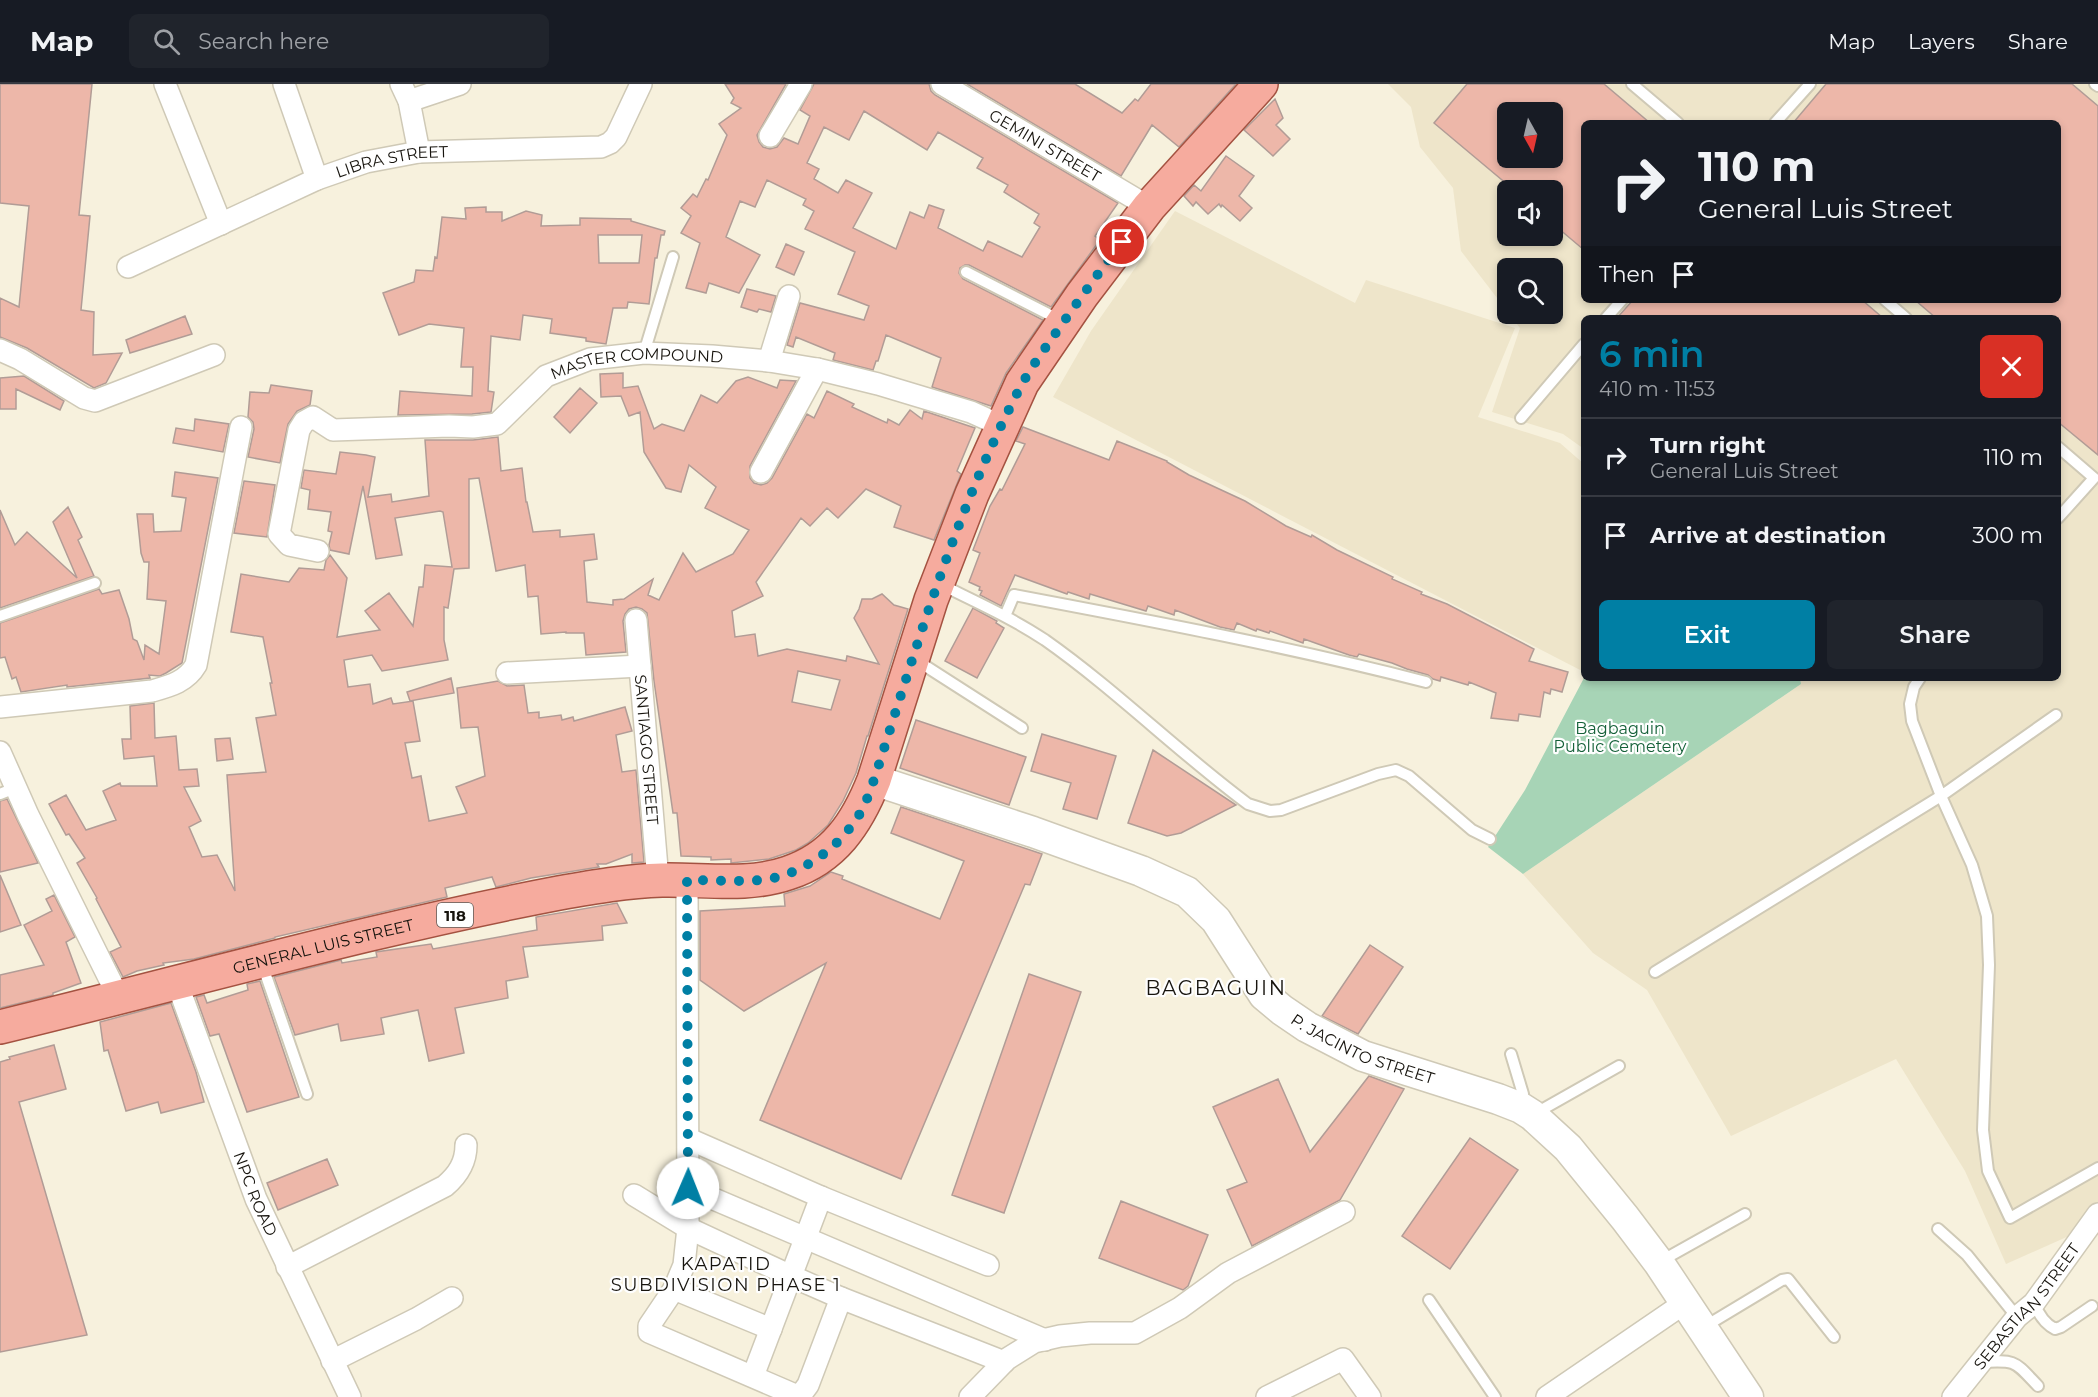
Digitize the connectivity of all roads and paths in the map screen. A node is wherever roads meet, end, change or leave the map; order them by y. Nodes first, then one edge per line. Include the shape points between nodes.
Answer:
1 (165, 84) edge
2 (284, 84) edge
3 (460, 84) edge
4 (641, 84) edge
5 (801, 84) edge
6 (942, 84) edge
7 (1261, 84) edge
8 (1632, 84) edge
9 (1810, 84) edge
10 (405, 93) edge
11 (1674, 120) edge
12 (1778, 120) edge
13 (770, 136) dead end
14 (419, 152) junction
15 (317, 179) junction
16 (1149, 207) junction
17 (220, 224) junction
18 (673, 257) dead end
19 (128, 267) dead end
20 (966, 272) dead end
21 (789, 296) dead end
22 (1619, 303) edge
23 (1888, 303) edge
24 (1609, 315) edge
25 (1902, 315) edge
26 (1064, 322) junction
27 (1581, 348) edge
28 (0, 350) edge
29 (644, 354) junction
30 (214, 356) dead end
31 (769, 361) junction
32 (817, 369) junction
33 (1521, 418) dead end
34 (241, 426) dead end
35 (1002, 426) junction
36 (2061, 450) edge
37 (761, 472) dead end
38 (2061, 515) edge
39 (318, 551) dead end
40 (94, 583) dead end
41 (938, 583) junction
42 (0, 616) edge
43 (1005, 616) junction
44 (636, 620) dead end
45 (912, 658) junction
46 (640, 666) junction
47 (507, 673) dead end
48 (1918, 681) edge
49 (1426, 682) dead end
50 (0, 707) edge
51 (2056, 716) dead end
52 (1022, 728) dead end
53 (0, 752) edge
54 (874, 780) junction
55 (7, 791) edge
56 (1941, 796) junction
57 (1490, 839) dead end
58 (672, 880) junction
59 (261, 962) junction
60 (1655, 972) dead end
61 (177, 983) junction
62 (119, 998) junction
63 (0, 1027) edge
64 (1511, 1054) dead end
65 (1619, 1066) dead end
66 (307, 1094) dead end
67 (1526, 1112) junction
68 (689, 1140) junction
69 (466, 1145) dead end
70 (2098, 1168) edge
71 (688, 1188) junction
72 (634, 1195) dead end
73 (821, 1197) junction
74 (1344, 1212) dead end
75 (1745, 1214) dead end
76 (2098, 1214) edge
77 (688, 1228) junction
78 (1938, 1229) dead end
79 (805, 1238) junction
80 (1659, 1263) junction
81 (988, 1265) dead end
82 (287, 1267) junction
83 (791, 1276) junction
84 (674, 1289) junction
85 (452, 1298) dead end
86 (841, 1298) junction
87 (1429, 1300) dead end
88 (1686, 1302) junction
89 (2034, 1303) junction
90 (2092, 1306) dead end
91 (2018, 1317) junction
92 (1703, 1328) junction
93 (771, 1329) junction
94 (1834, 1337) dead end
95 (1045, 1340) junction
96 (332, 1361) junction
97 (1004, 1362) junction
98 (1982, 1362) junction
99 (753, 1376) junction
100 (2038, 1386) dead end
101 (350, 1397) edge
102 (970, 1397) edge
103 (1267, 1397) edge
104 (1370, 1397) edge
105 (1495, 1397) edge
106 (1547, 1397) edge
107 (1748, 1397) edge
108 (1953, 1397) edge

1 - 17 street
2 - 15 street
3 - 10 street
4 - 14 street, LIBRA STREET via 616,137 601,147
5 - 13 street
6 - 16 street, GEMINI STREET
7 - 16 main road, GENERAL LUIS STREET / 118
8 - 11 lane
9 - 12 lane
10 - 14 street
14 - 15 street, LIBRA STREET via 366,162
15 - 17 street, LIBRA STREET
16 - 26 main road, GENERAL LUIS STREET / 118
17 - 19 street, LIBRA STREET
18 - 29 lane
20 - 26 lane
21 - 31 street
22 - 24 lane
23 - 25 lane
26 - 35 main road, GENERAL LUIS STREET / 118 via 1031,368
27 - 33 lane
28 - 30 street via 84,399 95,401
29 - 31 street, MASTER COMPOUND
29 - 39 street, MASTER COMPOUND via 590,359 546,376 497,424 333,430 313,417 304,422 299,430 279,534 289,545
31 - 32 street, MASTER COMPOUND
32 - 35 street, MASTER COMPOUND via 971,412
32 - 37 street
34 - 50 street via 191,674 171,686 152,691
35 - 41 main road, GENERAL LUIS STREET / 118
36 - 38 lane via 2094,478
40 - 42 lane
41 - 43 lane
41 - 45 main road, GENERAL LUIS STREET / 118
43 - 49 lane via 1014,595 1242,638
43 - 57 lane via 1102,683 1248,804 1281,810 1396,770 1409,776 1472,830
44 - 46 street, SANTIAGO STREET
45 - 52 lane
45 - 54 main road, GENERAL LUIS STREET / 118
46 - 47 street
46 - 58 street, SANTIAGO STREET
48 - 56 lane via 1910,704 1912,721
51 - 56 lane
53 - 55 street
54 - 58 main road, GENERAL LUIS STREET / 118 via 863,809 842,839 810,863 763,879
54 - 67 street, P. JACINTO STREET via 1033,832 1188,892 1216,920 1264,995 1307,1027 1363,1056
55 - 62 street
56 - 60 lane
56 - 70 lane via 1972,865 1987,916 1983,1130 1988,1171 2010,1218
58 - 59 main road, GENERAL LUIS STREET / 118 via 610,884 509,903
58 - 68 street, SANTIAGO STREET
59 - 61 main road, GENERAL LUIS STREET / 118
59 - 66 lane
61 - 62 main road, GENERAL LUIS STREET / 118
61 - 82 street, NPC ROAD via 256,1199
62 - 63 main road, GENERAL LUIS STREET / 118
64 - 67 lane
65 - 67 lane
67 - 80 street, P. JACINTO STREET via 1569,1149
68 - 71 street, SANTIAGO STREET
68 - 73 street
69 - 82 street via 461,1168 445,1186
71 - 77 street, SANTIAGO STREET
71 - 79 street
72 - 77 street
73 - 79 street
73 - 81 street
74 - 95 street via 1228,1273 1180,1308 1135,1333 1090,1333
75 - 80 lane
76 - 89 street, SEBASTIAN STREET
77 - 83 street
77 - 84 street, SANTIAGO STREET via 684,1265
78 - 91 lane via 1967,1254
79 - 83 street
79 - 95 street
80 - 88 street, P. JACINTO STREET
82 - 96 street, NPC ROAD
83 - 86 street
83 - 93 street
84 - 93 street
84 - 99 street, SANTIAGO STREET via 649,1326 651,1334
85 - 96 street
86 - 97 street
86 - 99 street via 802,1392 795,1395
87 - 105 lane
88 - 92 street, P. JACINTO STREET
88 - 106 street
89 - 90 lane via 2055,1329
89 - 91 street, SEBASTIAN STREET
91 - 98 street, SEBASTIAN STREET
92 - 94 lane via 1788,1279
92 - 107 street, P. JACINTO STREET
93 - 99 street
95 - 97 street via 1020,1349
96 - 101 street, NPC ROAD
97 - 102 street
98 - 100 lane via 2010,1361
98 - 108 street, SEBASTIAN STREET
103 - 104 street via 1343,1359

